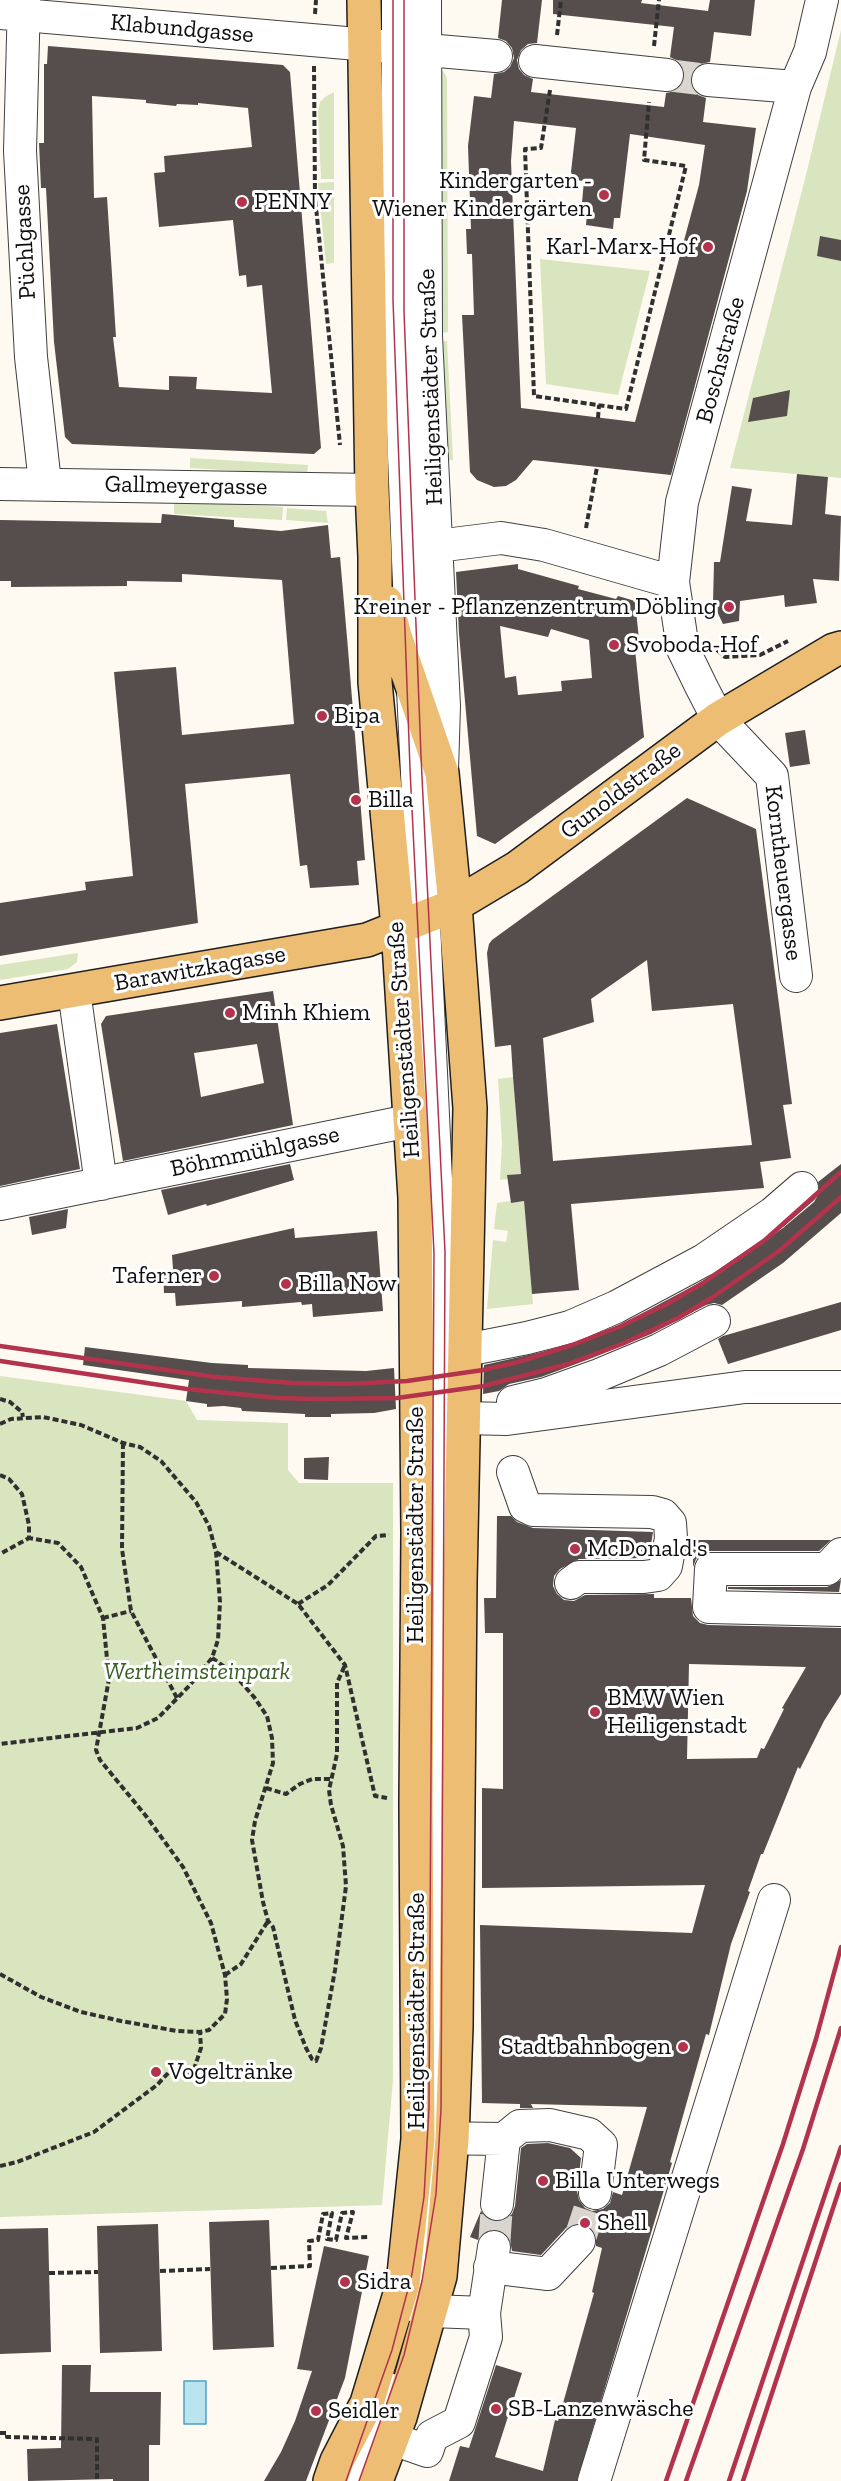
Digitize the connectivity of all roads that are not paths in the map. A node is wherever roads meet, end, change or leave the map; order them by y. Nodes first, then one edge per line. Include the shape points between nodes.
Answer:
1 (364, 0) edge
2 (398, 0) edge
3 (425, 0) edge
4 (822, 0) edge
5 (16, 9) edge
6 (364, 45) junction
7 (411, 48) junction
8 (496, 56) dead end
9 (544, 62) road end
10 (708, 80) tunnel mouth
11 (658, 86) tunnel mouth
12 (795, 87) junction
13 (45, 483) junction
14 (0, 484) edge
15 (372, 490) junction
16 (437, 546) junction
17 (375, 557) junction
18 (673, 582) junction
19 (841, 648) edge
20 (413, 689) junction
21 (718, 718) junction
22 (442, 773) junction
23 (455, 905) junction
24 (411, 923) junction
25 (796, 976) dead end
26 (74, 991) junction
27 (0, 1003) edge
28 (409, 1121) junction
29 (101, 1184) junction
30 (802, 1188) dead end
31 (0, 1204) edge
32 (714, 1321) dead end
33 (466, 1350) junction
34 (841, 1388) edge
35 (440, 1420) junction
36 (513, 1472) dead end
37 (841, 1554) edge
38 (571, 1583) dead end
39 (841, 1611) edge
40 (774, 1900) dead end
41 (435, 2138) junction
42 (504, 2139) junction
43 (595, 2193) tunnel mouth
44 (497, 2204) tunnel mouth
45 (579, 2241) tunnel mouth
46 (413, 2305) junction
47 (484, 2313) junction
48 (373, 2432) junction
49 (330, 2481) edge
50 (352, 2481) edge
51 (376, 2481) edge
52 (594, 2481) edge

1 - 6 main road, Heiligenstädter Straße
2 - 7 street
3 - 7 street, Heiligenstädter Straße
4 - 12 street, Boschstraße via 810,52
5 - 6 street, Klabundgasse
5 - 13 street, Püchlgasse via 32,357
6 - 7 street, Klabundgasse
6 - 15 main road, Heiligenstädter Straße
7 - 8 street, Klabundgasse
7 - 16 street, Heiligenstädter Straße
7 - 20 street via 398,300
9 - 11 street
10 - 12 street
12 - 18 street, Boschstraße via 682,502
13 - 14 street, Gallmeyergasse
13 - 15 street, Gallmeyergasse
15 - 17 main road, Heiligenstädter Straße
16 - 18 street via 501,538 544,545
16 - 22 street, Heiligenstädter Straße via 444,706
17 - 20 main road, Heiligenstädter Straße
17 - 24 main road, Heiligenstädter Straße via 375,682
18 - 21 street, Boschstraße via 683,649
19 - 21 main road, Gunoldstraße
20 - 22 main road, Heiligenstädter Straße
20 - 24 street
21 - 23 main road, Gunoldstraße via 517,868
21 - 25 street, Korntheuergasse via 772,776
22 - 23 main road, Heiligenstädter Straße
23 - 24 main road, Gunoldstraße
23 - 33 main road, Heiligenstädter Straße via 470,1108
24 - 26 main road, Barawitzkagasse via 367,940
24 - 28 main road, Heiligenstädter Straße
24 - 35 street via 440,1264
26 - 27 main road, Barawitzkagasse
26 - 29 street
28 - 29 street, Böhmmühlgasse
28 - 35 main road, Heiligenstädter Straße
29 - 31 street, Böhmmühlgasse
30 - 33 street via 704,1260 616,1307 570,1327
32 - 35 street via 599,1375 546,1394
33 - 35 main road, Heiligenstädter Straße
34 - 35 street via 745,1387 507,1419
35 - 41 main road, Heiligenstädter Straße
35 - 41 main road, Heiligenstädter Straße via 456,2027
36 - 38 street via 525,1506 533,1510 652,1512 663,1515 670,1523 666,1566 658,1575 579,1577
37 - 39 street via 827,1569 711,1569 709,1607
40 - 52 street
41 - 42 street
41 - 46 main road, Heiligenstädter Straße via 440,2276
42 - 43 street via 520,2126 549,2125 590,2134 601,2145
42 - 44 street
45 - 47 street via 548,2274 492,2257
46 - 47 street
46 - 48 main road, Heiligenstädter Straße
47 - 48 street via 486,2337 459,2422 432,2436 427,2451
48 - 49 main road, Heiligenstädter Straße
48 - 50 street
48 - 51 main road, Heiligenstädter Straße

